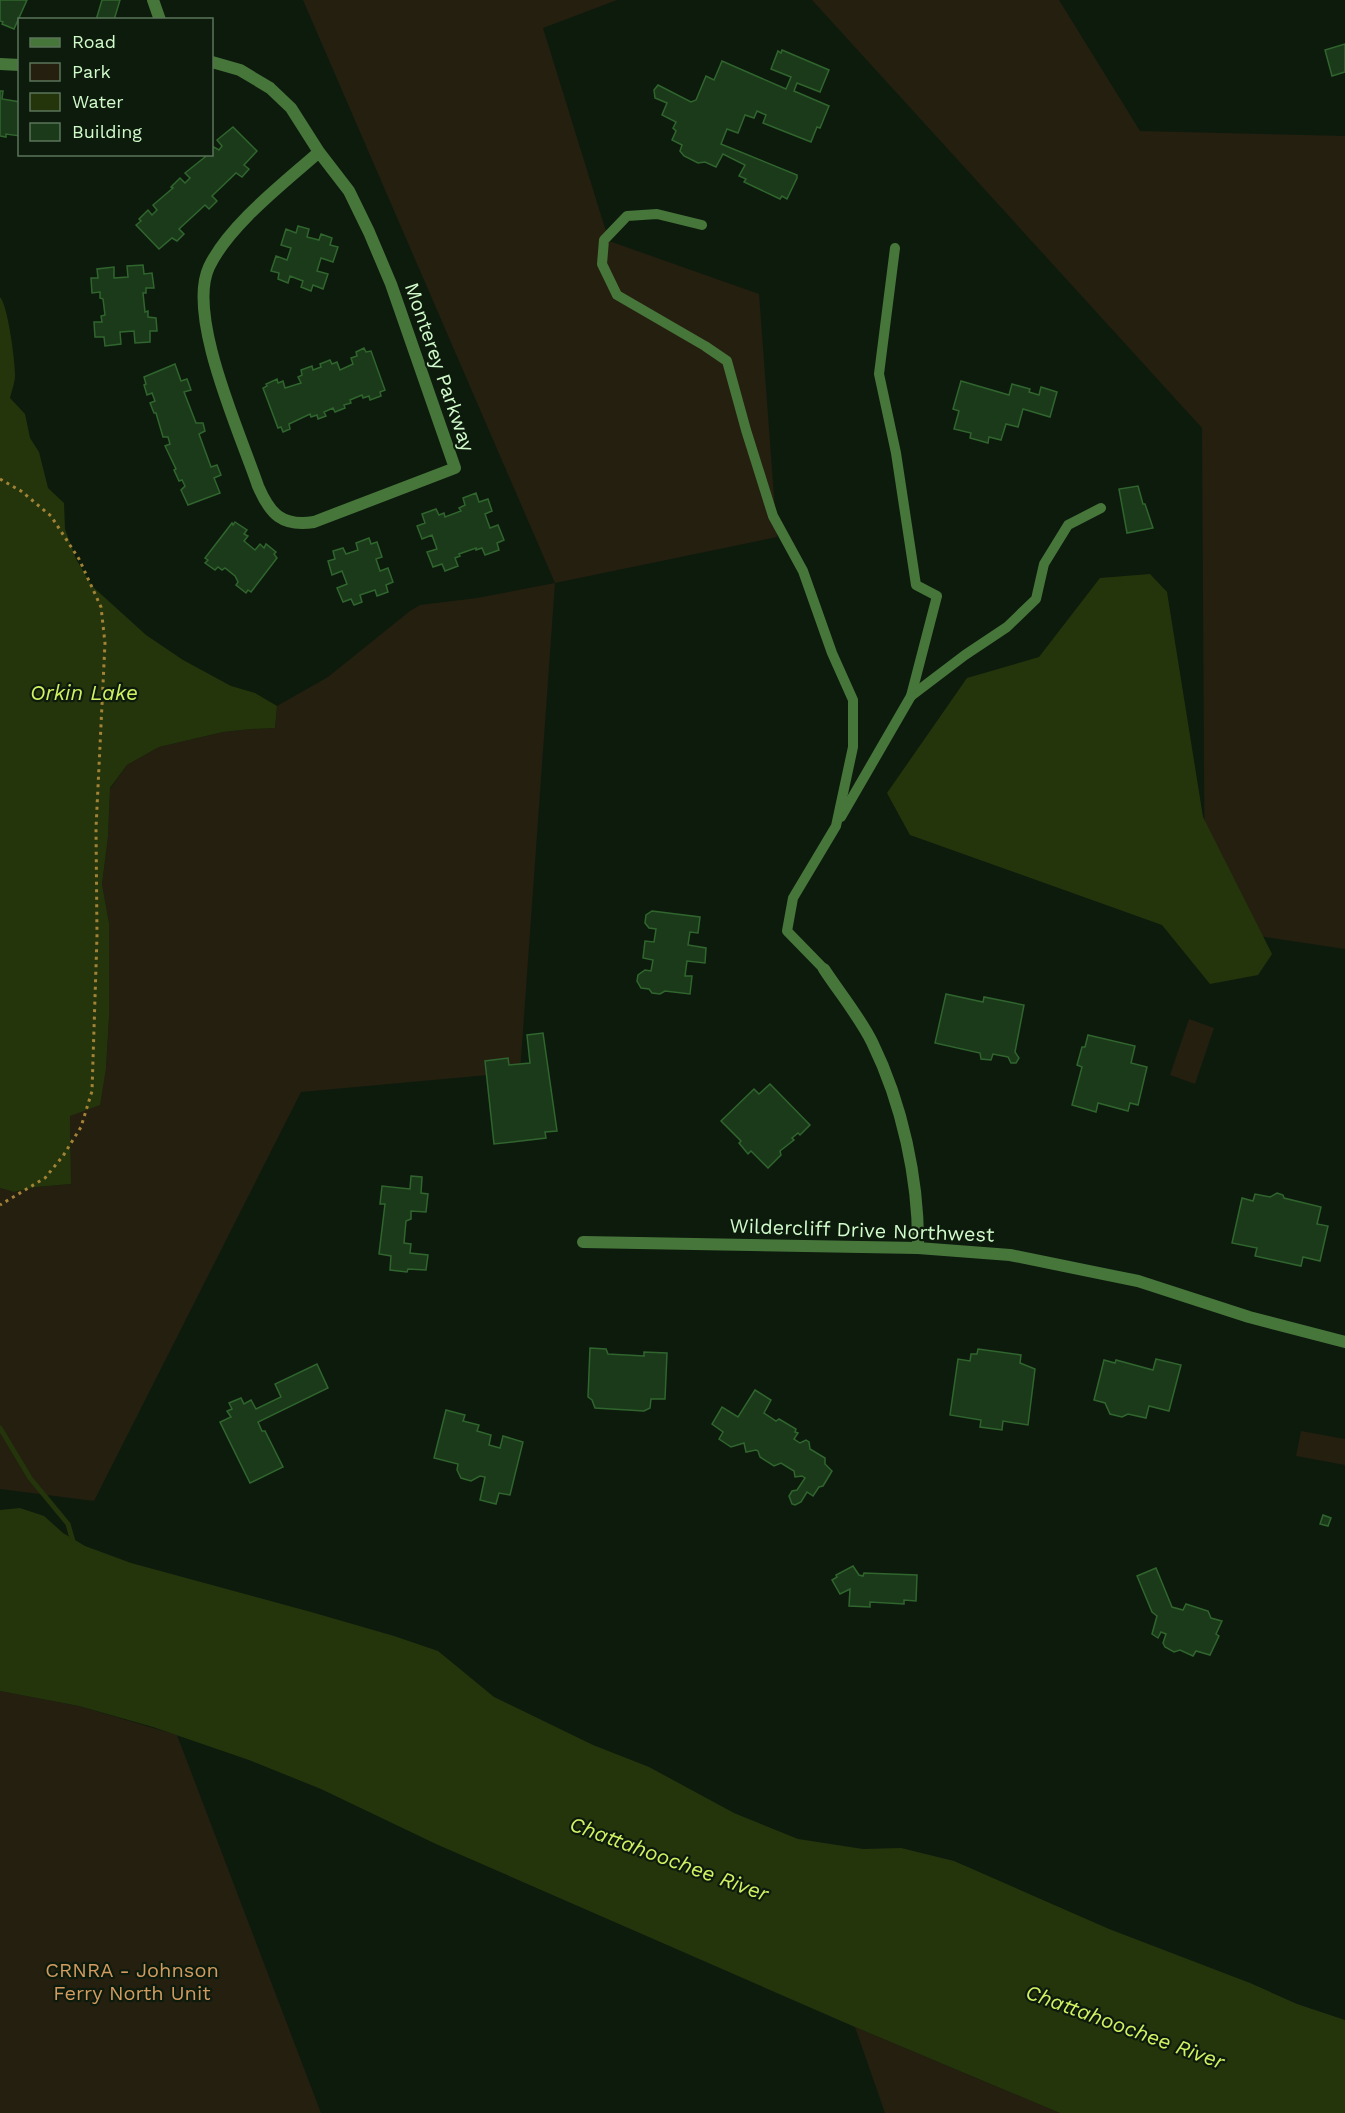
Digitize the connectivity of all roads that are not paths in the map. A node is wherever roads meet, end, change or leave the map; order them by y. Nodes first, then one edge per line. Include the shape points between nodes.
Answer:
1 (153, 0) edge
2 (159, 18) edge
3 (213, 62) edge
4 (0, 64) edge
5 (18, 65) edge
6 (319, 152) junction
7 (702, 225) dead end
8 (894, 248) dead end
9 (1101, 508) dead end
10 (910, 696) junction
11 (836, 826) junction
12 (824, 969) joint
13 (583, 1242) dead end
14 (918, 1248) junction
15 (1345, 1342) edge

1 - 2 street
3 - 6 street, Monterey Parkway via 240,70 270,88 291,108
4 - 5 street
6 - 6 street, Monterey Parkway via 348,191 369,232 455,468 314,522 299,524 284,521 274,513 258,486 215,362 204,317 203,291 208,269 220,247 266,198
7 - 11 lane via 657,214 627,216 604,240 602,264 616,295 727,362 773,516 803,572 853,700 853,747
8 - 10 lane via 879,374 896,453 916,585 938,596
9 - 10 lane via 1068,525 1044,564 1036,599 1007,627
10 - 11 lane
11 - 12 lane via 793,898 787,931
12 - 14 street via 871,1040 893,1090 918,1216
13 - 14 street, Wildercliff Drive Northwest
14 - 15 street, Wildercliff Drive Northwest via 1010,1255 1128,1279

